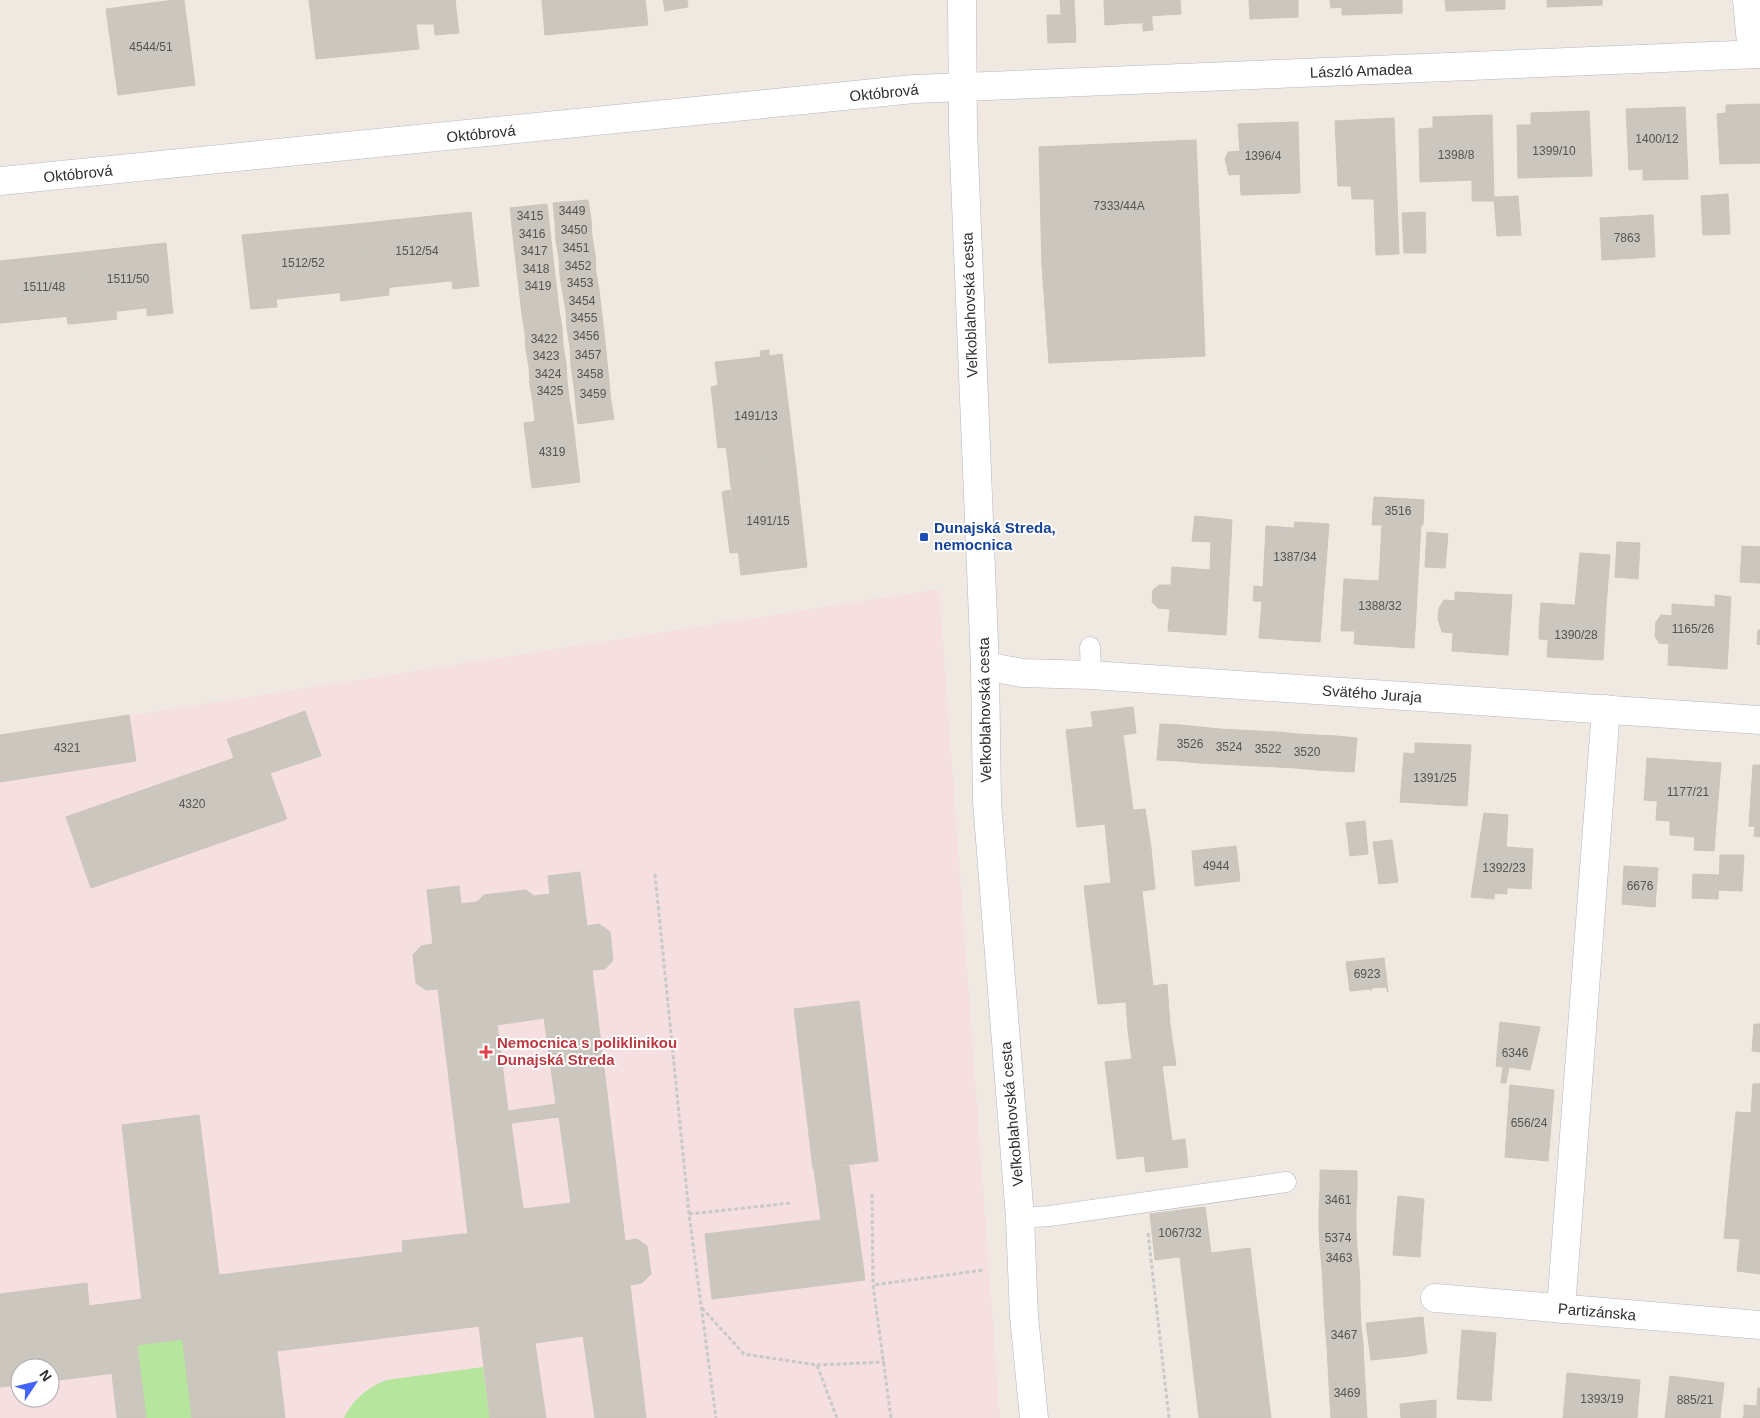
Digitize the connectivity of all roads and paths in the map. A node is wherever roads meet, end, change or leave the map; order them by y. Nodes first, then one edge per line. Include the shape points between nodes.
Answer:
1 (962, 0) edge
2 (1747, 0) edge
3 (1756, 54) edge
4 (963, 86) junction
5 (0, 181) edge
6 (1090, 647) dead end
7 (984, 666) junction
8 (1091, 675) junction
9 (1606, 709) junction
10 (1760, 720) edge
11 (656, 874) dead end
12 (1286, 1182) dead end
13 (872, 1194) dead end
14 (791, 1203) dead end
15 (1144, 1203) junction
16 (689, 1214) junction
17 (1020, 1218) junction
18 (984, 1270) dead end
19 (873, 1285) junction
20 (1435, 1298) dead end
21 (701, 1307) junction
22 (1561, 1309) junction
23 (1760, 1325) edge
24 (885, 1362) junction
25 (817, 1366) junction
26 (716, 1418) edge
27 (837, 1418) edge
28 (891, 1418) edge
29 (1034, 1418) edge
30 (1168, 1418) edge

1 - 4 street, Veľkoblahovská cesta
2 - 3 street
3 - 4 street, László Amadea
4 - 5 street, Októbrová
4 - 7 street, Veľkoblahovská cesta
6 - 8 lane
7 - 8 street, Svätého Juraja via 1022,672
7 - 17 street, Veľkoblahovská cesta via 987,802
8 - 9 street, Svätého Juraja
9 - 10 street, Svätého Juraja
9 - 22 street
11 - 16 path
12 - 15 lane
13 - 19 path
14 - 16 path
15 - 17 lane
15 - 30 path
16 - 21 path
17 - 29 street, Veľkoblahovská cesta via 1024,1316
18 - 19 path
19 - 24 path
20 - 22 street, Partizánska
21 - 25 path via 744,1354
21 - 26 path
22 - 23 street, Partizánska
24 - 25 path
24 - 28 path
25 - 27 path

